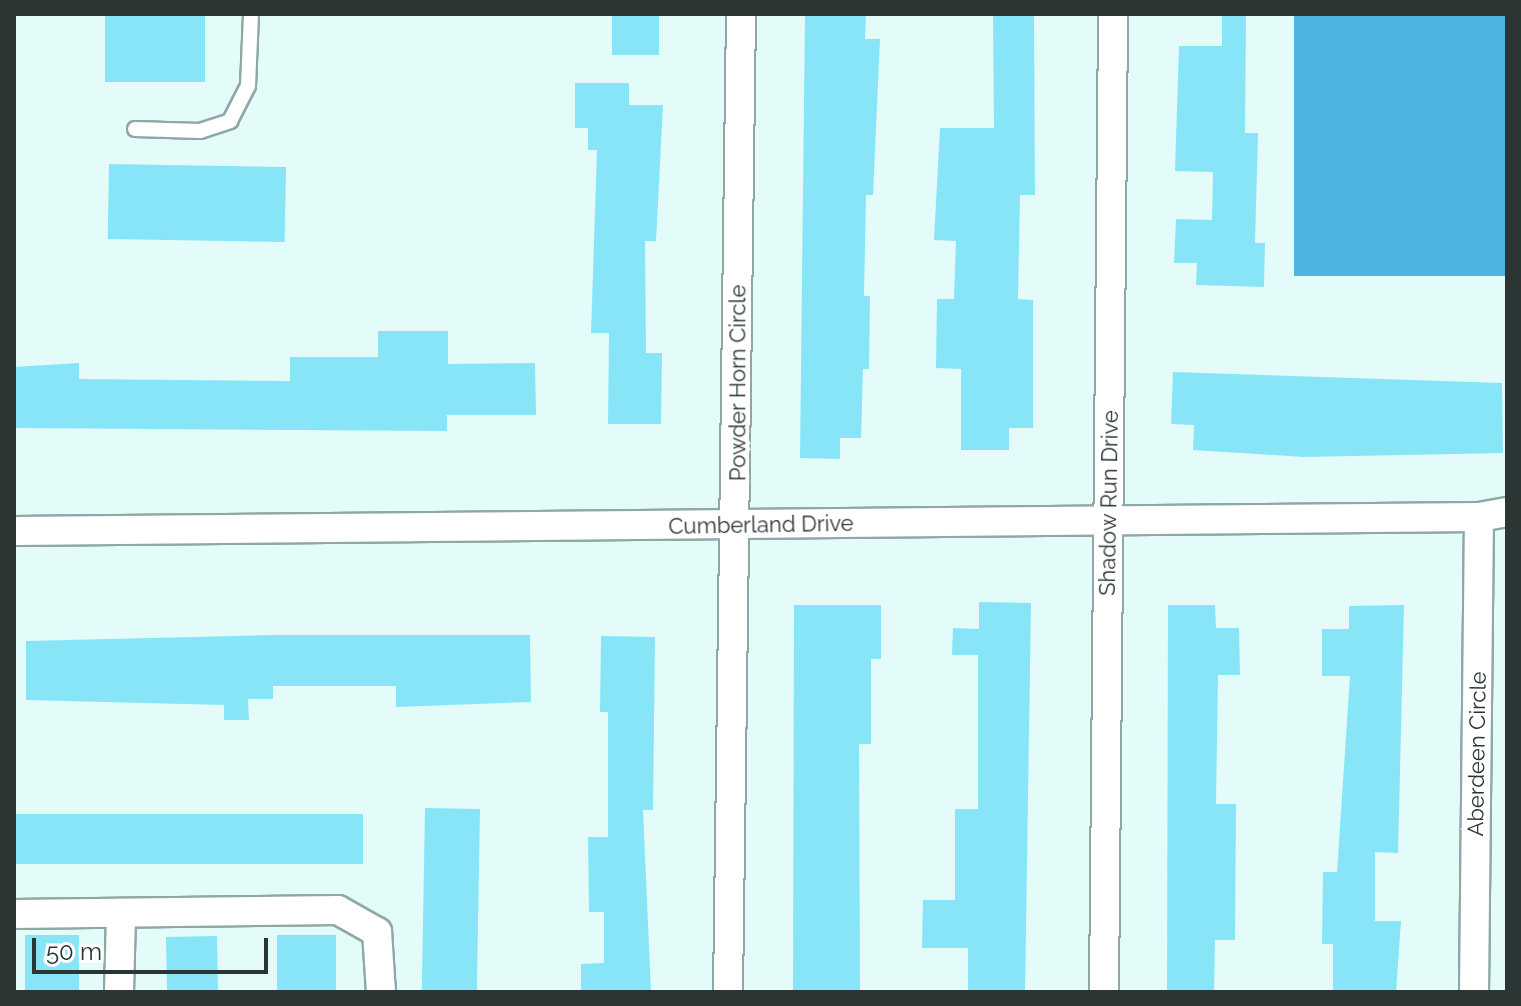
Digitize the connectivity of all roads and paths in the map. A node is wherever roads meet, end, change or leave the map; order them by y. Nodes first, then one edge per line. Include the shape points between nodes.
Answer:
1 (251, 14) edge
2 (741, 14) edge
3 (1113, 14) edge
4 (135, 129) dead end
5 (1507, 512) edge
6 (1479, 517) junction
7 (1109, 519) junction
8 (737, 525) junction
9 (14, 531) edge
10 (121, 913) junction
11 (14, 914) edge
12 (119, 992) edge
13 (381, 992) edge
14 (728, 992) edge
15 (1104, 992) edge
16 (1474, 992) edge

1 - 4 lane via 248,86 230,121 200,131
2 - 8 street, Powder Horn Circle
3 - 7 street, Shadow Run Drive
5 - 6 street, Cumberland Drive
6 - 7 street, Cumberland Drive
6 - 16 street, Aberdeen Circle
7 - 8 street, Cumberland Drive
7 - 15 street, Shadow Run Drive
8 - 9 street, Cumberland Drive
8 - 14 street, Powder Horn Circle
10 - 11 street
10 - 12 street
10 - 13 street via 338,910 377,932

